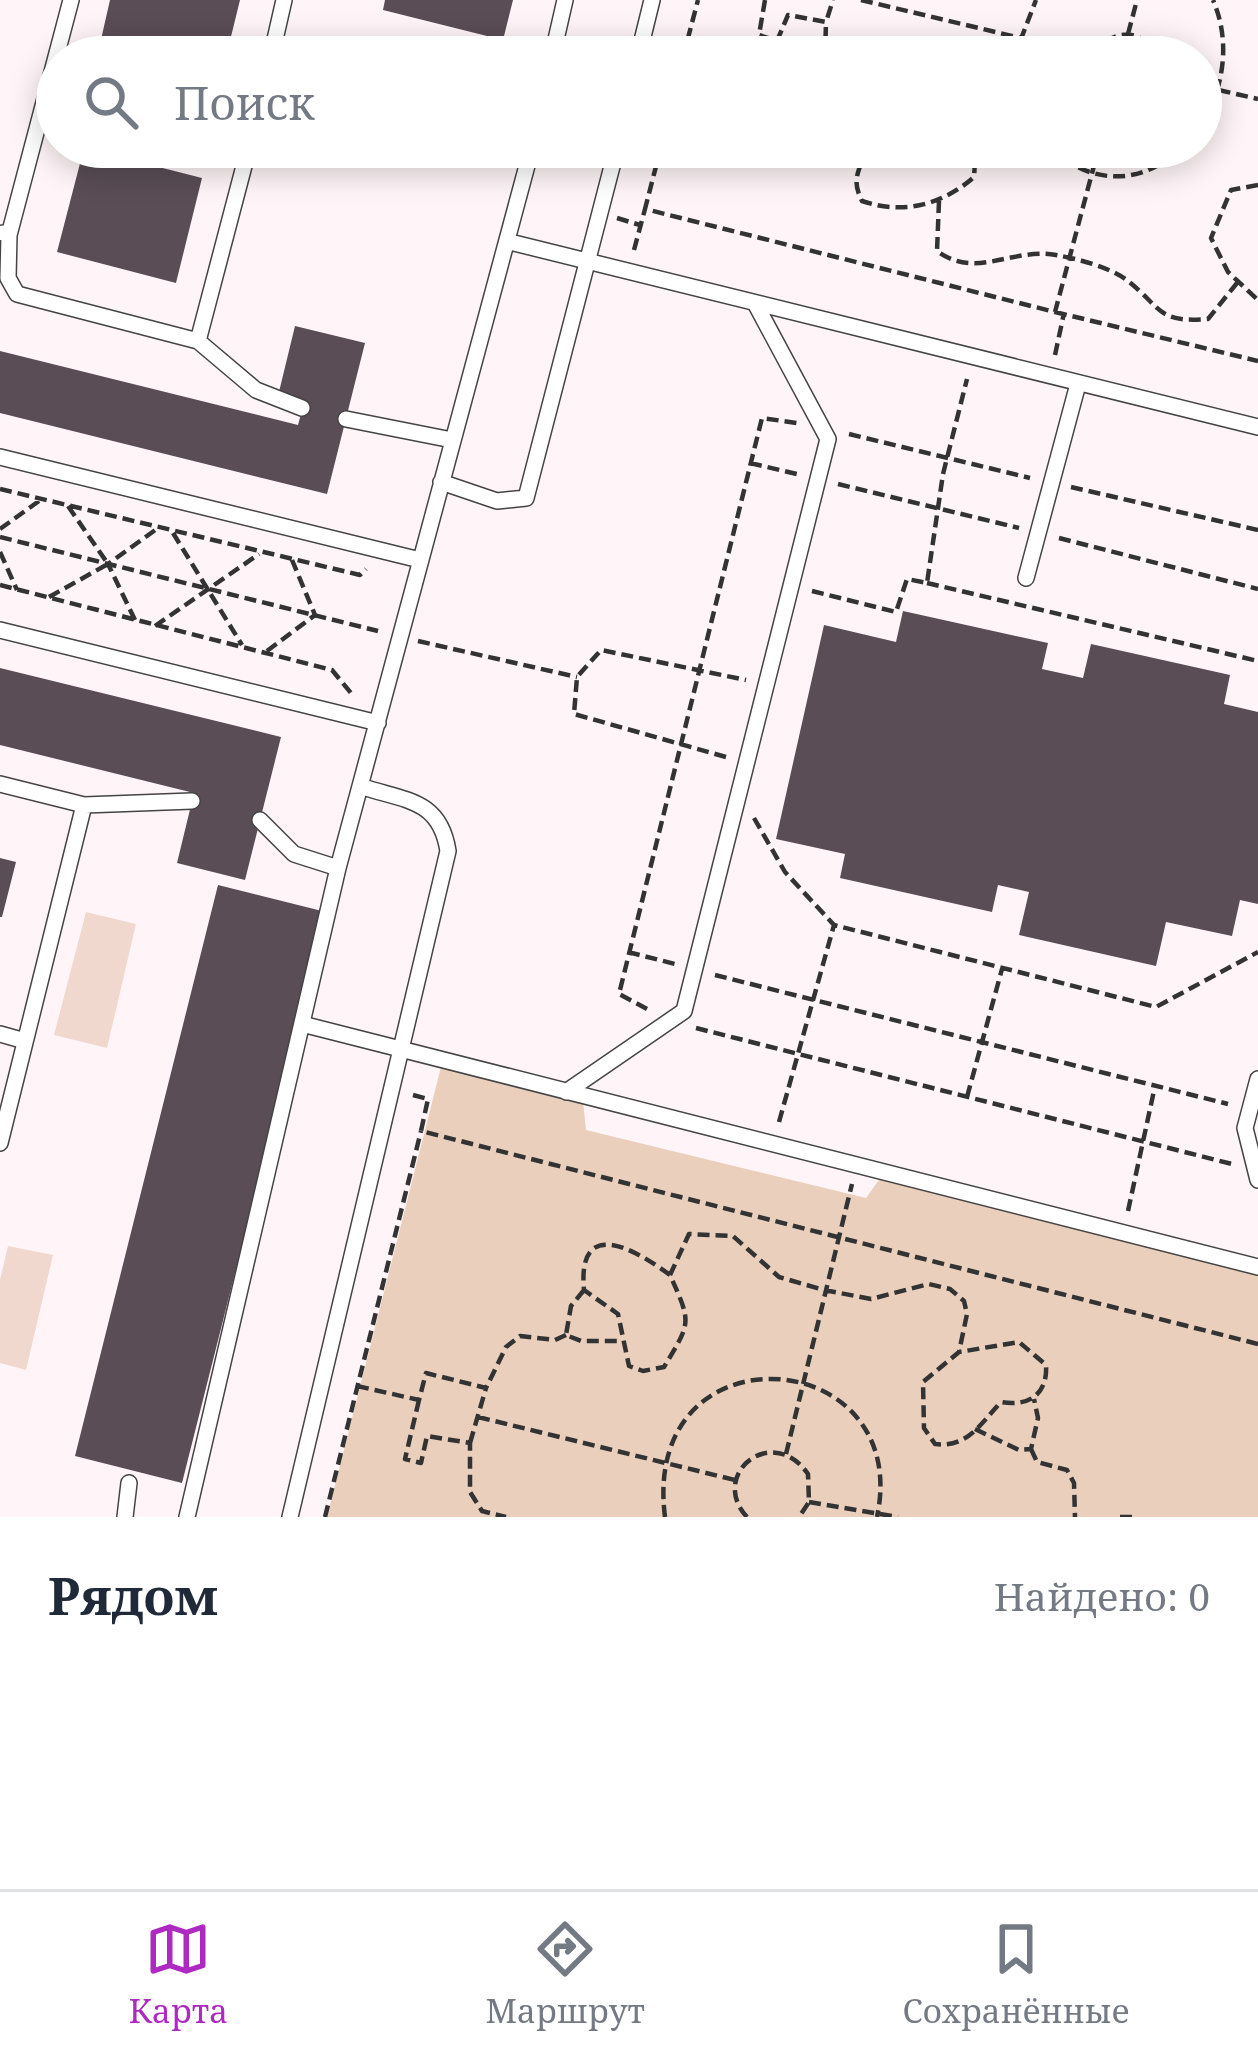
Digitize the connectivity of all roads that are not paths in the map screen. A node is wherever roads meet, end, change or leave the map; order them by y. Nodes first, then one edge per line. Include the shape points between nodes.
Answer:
1 (71, 0) edge
2 (284, 0) edge
3 (566, 0) edge
4 (652, 0) edge
5 (63, 36) edge
6 (276, 36) edge
7 (557, 36) edge
8 (643, 36) edge
9 (36, 134) edge
10 (243, 168) edge
11 (527, 168) edge
12 (612, 168) edge
13 (4, 234) edge
14 (511, 242) junction
15 (590, 261) junction
16 (755, 303) junction
17 (197, 341) junction
18 (1078, 384) junction
19 (302, 408) dead end
20 (346, 419) dead end
21 (1258, 427) edge
22 (452, 440) junction
23 (0, 457) edge
24 (441, 482) junction
25 (420, 560) junction
26 (1026, 578) dead end
27 (0, 630) edge
28 (378, 723) junction
29 (0, 784) edge
30 (363, 787) junction
31 (192, 801) dead end
32 (84, 805) junction
33 (260, 820) dead end
34 (338, 868) junction
35 (302, 1024) junction
36 (0, 1034) edge
37 (25, 1041) junction
38 (400, 1050) junction
39 (1258, 1079) edge
40 (566, 1092) junction
41 (0, 1143) edge
42 (1255, 1175) edge
43 (1258, 1267) edge
44 (128, 1483) dead end
45 (125, 1517) edge
46 (188, 1517) edge
47 (290, 1517) edge

1 - 5 lane
2 - 6 lane
3 - 7 lane
4 - 8 lane
9 - 13 lane
10 - 17 lane
11 - 14 lane
12 - 15 lane
13 - 17 lane via 17,294
14 - 15 lane
14 - 22 lane
15 - 16 lane
15 - 24 lane via 526,498 497,501
16 - 18 lane
16 - 40 lane via 828,439 794,586 684,1011
17 - 19 lane via 256,389
18 - 21 lane
18 - 26 lane
20 - 22 lane
22 - 24 lane
23 - 25 lane
24 - 25 lane
25 - 28 lane
27 - 28 lane
28 - 30 lane
29 - 32 lane
30 - 34 lane
30 - 38 lane via 426,808 443,824 448,851
31 - 32 lane
32 - 37 lane
33 - 34 lane via 293,854
34 - 35 lane
35 - 38 lane
35 - 46 lane
36 - 37 lane
37 - 41 lane
38 - 40 lane
38 - 47 lane
39 - 42 lane via 1245,1128
40 - 43 lane
44 - 45 lane

